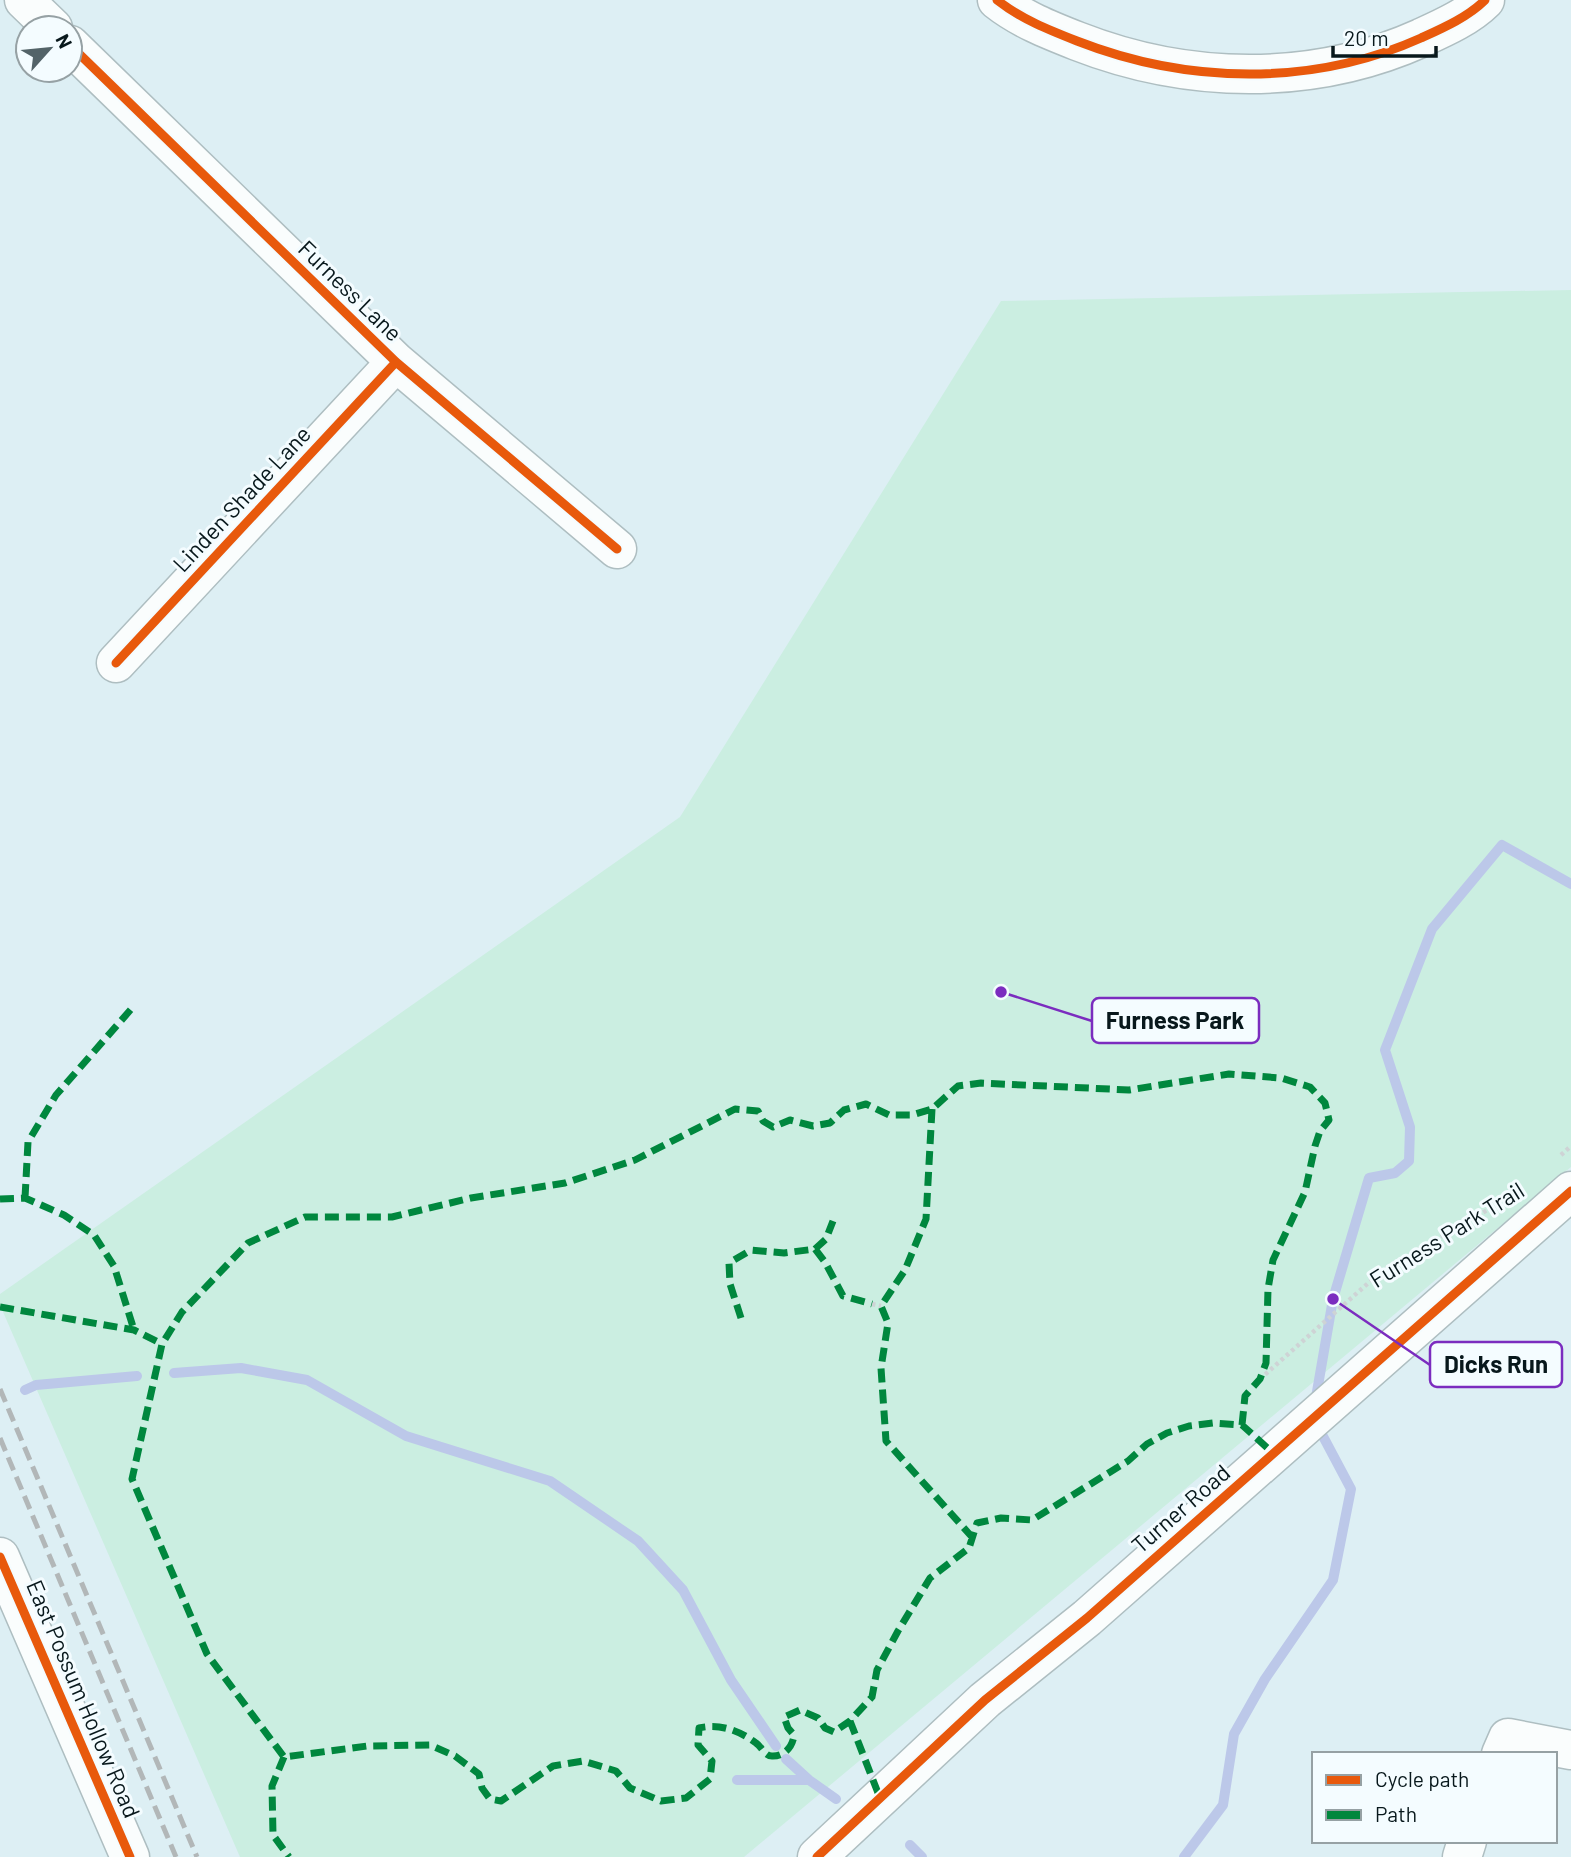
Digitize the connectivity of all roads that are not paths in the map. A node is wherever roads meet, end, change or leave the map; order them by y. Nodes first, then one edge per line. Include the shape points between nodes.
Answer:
1 (24, 0) edge
2 (997, 0) edge
3 (1485, 0) edge
4 (38, 14) edge
5 (84, 59) edge
6 (396, 362) junction
7 (617, 549) dead end
8 (116, 663) dead end
9 (1561, 1177) edge
10 (0, 1557) edge
11 (1504, 1746) edge
12 (1571, 1750) edge
13 (130, 1857) edge
14 (817, 1857) edge

1 - 4 street
2 - 3 street via 1053,32 1124,57 1210,74 1249,75 1371,57 1448,26
5 - 6 street, Furness Lane
6 - 7 street, Furness Lane
6 - 8 street, Linden Shade Lane
9 - 14 street, Turner Road via 1335,1398 1087,1618 985,1700
10 - 13 street, East Possum Hollow Road
11 - 12 street

